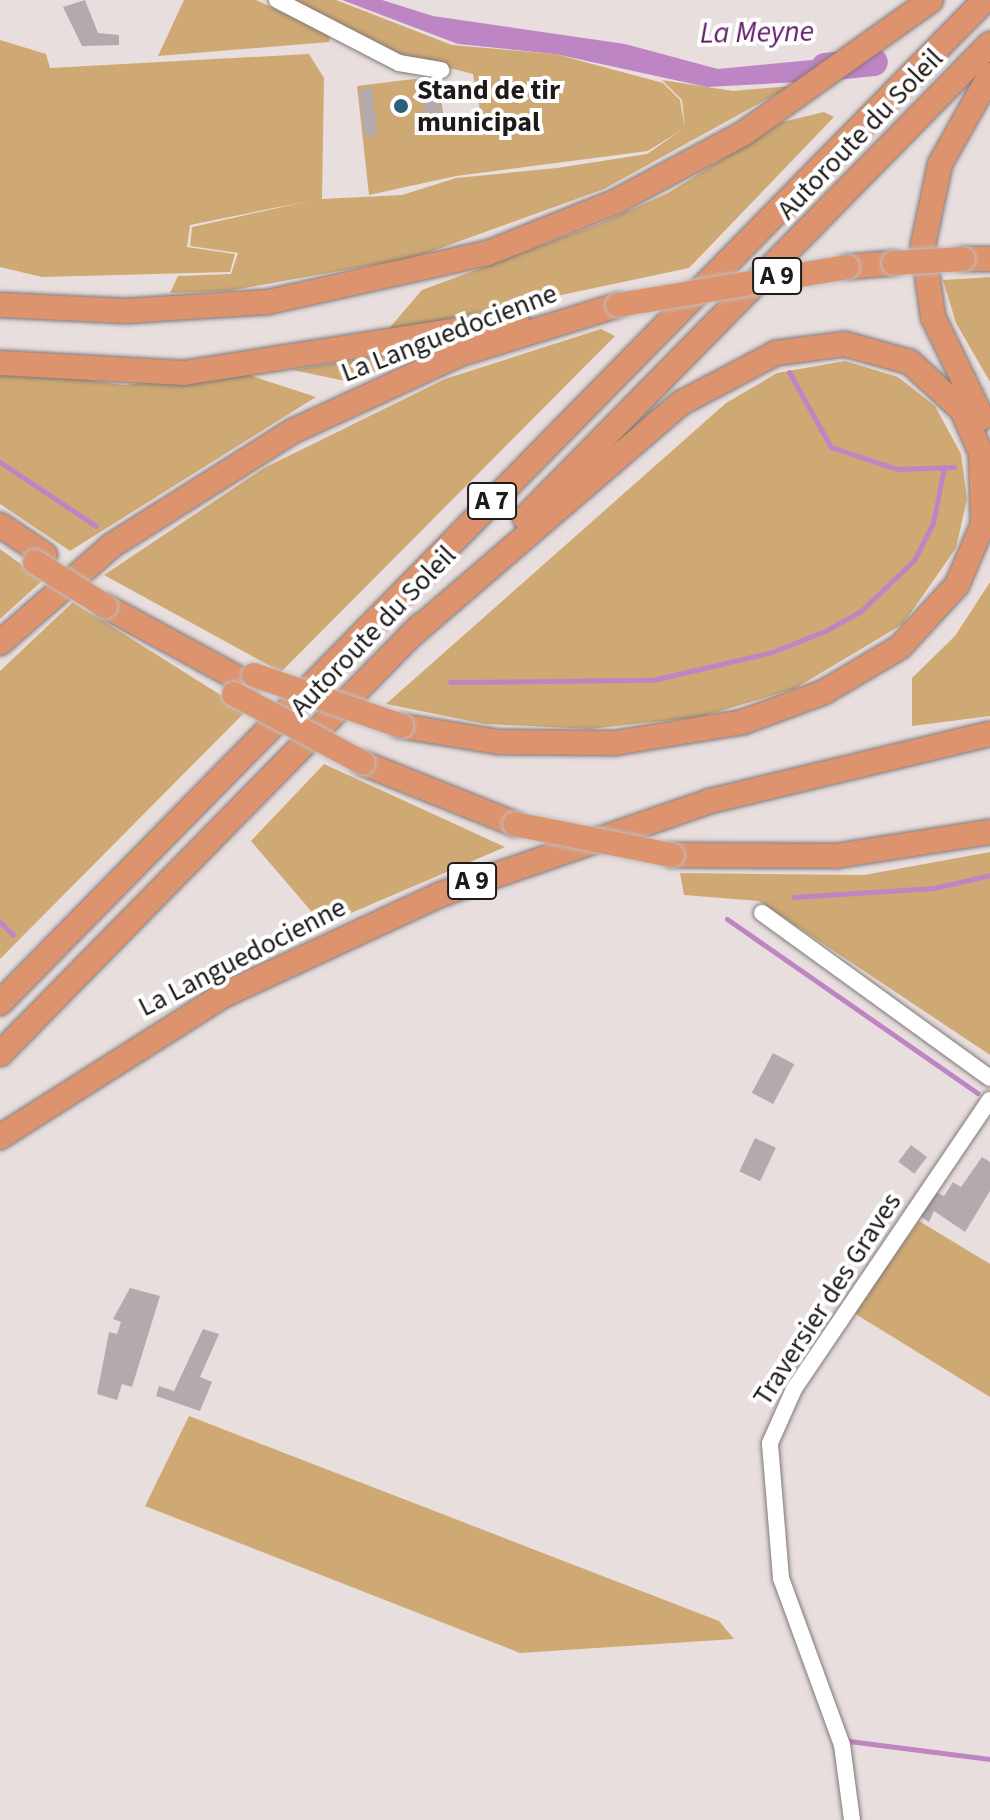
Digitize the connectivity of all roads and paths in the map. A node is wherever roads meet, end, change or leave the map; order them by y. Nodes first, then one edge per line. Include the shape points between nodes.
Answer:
1 (277, 0) edge
2 (931, 0) edge
3 (985, 0) edge
4 (990, 44) edge
5 (441, 70) dead end
6 (990, 75) edge
7 (990, 259) edge
8 (0, 305) edge
9 (618, 305) junction
10 (0, 363) edge
11 (957, 367) junction
12 (990, 407) edge
13 (990, 438) edge
14 (0, 525) edge
15 (0, 538) edge
16 (990, 545) edge
17 (40, 559) junction
18 (410, 636) junction
19 (0, 643) edge
20 (245, 684) junction
21 (397, 730) junction
22 (990, 734) edge
23 (990, 832) edge
24 (762, 913) dead end
25 (0, 1003) edge
26 (0, 1054) edge
27 (990, 1078) edge
28 (990, 1100) edge
29 (0, 1137) edge
30 (852, 1820) edge

1 - 5 street via 399,63
2 - 8 highway via 798,98 615,202 403,278 197,309
3 - 25 highway, Autoroute du Soleil / A 7
4 - 18 highway, Autoroute du Soleil / A 7
6 - 11 highway via 940,164 925,224 927,295
7 - 9 highway, La Languedocienne / A 9, bridge via 847,267
9 - 10 highway via 231,369 108,373
9 - 19 highway, La Languedocienne / A 9 via 460,354 293,431 111,546
11 - 12 highway
11 - 13 highway
14 - 17 highway
15 - 17 highway
16 - 21 highway via 956,607 903,659 842,695 758,728 696,743 578,755 474,749
17 - 20 highway, bridge
18 - 21 highway via 681,403 776,353 845,344 910,362 962,410 981,453 983,524 957,585 900,647 824,692 743,722 615,743 499,742
18 - 26 highway, Autoroute du Soleil / A 7
20 - 21 highway
20 - 23 highway, bridge via 363,763 515,824 672,855 836,856
22 - 29 highway, La Languedocienne / A 9 via 710,801 439,895 224,995
24 - 27 street
28 - 30 street, Traversier des Graves via 794,1389 770,1443 781,1578 838,1730

